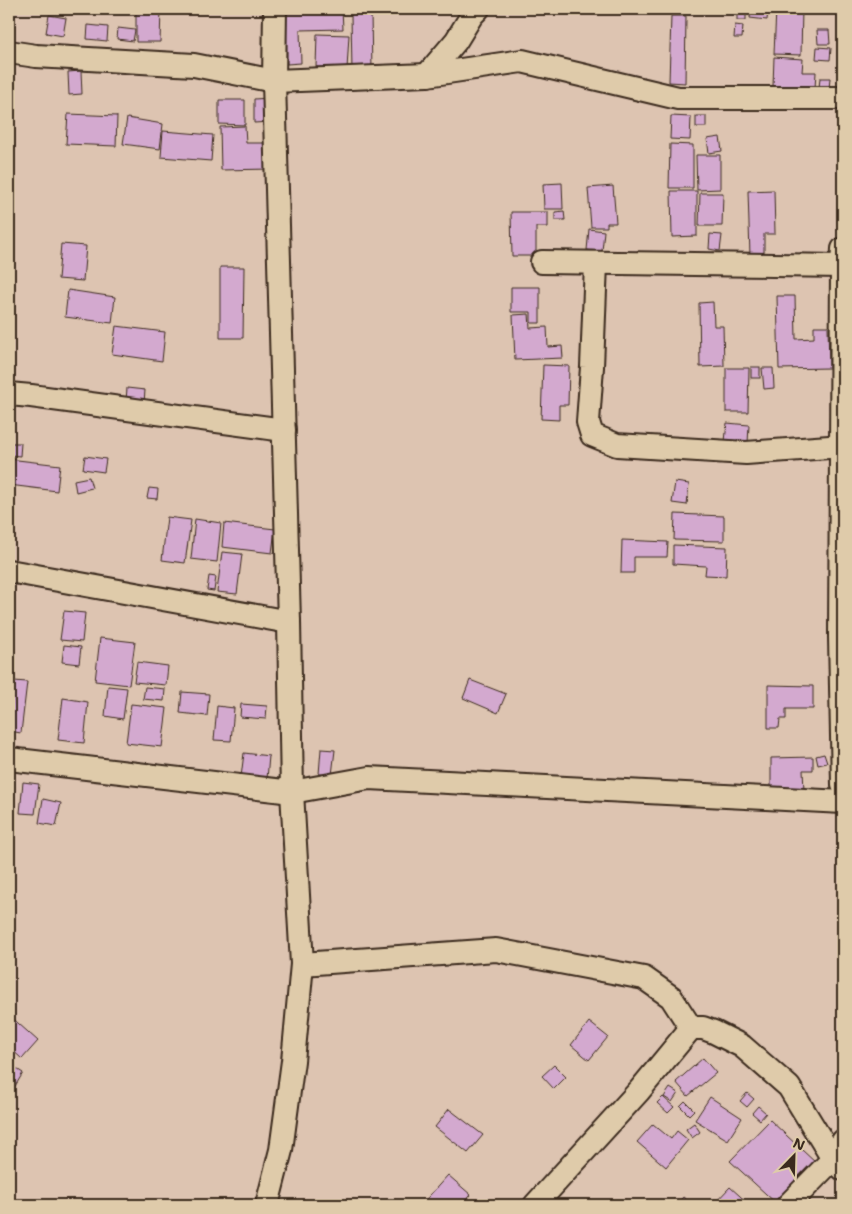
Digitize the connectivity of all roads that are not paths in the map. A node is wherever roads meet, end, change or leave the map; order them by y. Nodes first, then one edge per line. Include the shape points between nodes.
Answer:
1 (275, 9) edge
2 (478, 9) edge
3 (9, 52) edge
4 (427, 75) junction
5 (274, 81) junction
6 (843, 98) edge
7 (843, 261) edge
8 (542, 262) dead end
9 (596, 263) junction
10 (9, 394) edge
11 (284, 430) junction
12 (842, 446) edge
13 (9, 571) edge
14 (290, 622) junction
15 (842, 637) edge
16 (9, 760) edge
17 (843, 785) edge
18 (292, 792) junction
19 (843, 802) edge
20 (302, 964) junction
21 (692, 1028) junction
22 (840, 1156) edge
23 (267, 1205) edge
24 (535, 1205) edge
25 (788, 1205) edge

1 - 5 street
2 - 4 street
3 - 5 street via 194,65
4 - 5 street
4 - 6 street via 522,61 678,98
5 - 11 street
7 - 9 street
7 - 12 street
8 - 9 street
9 - 12 street via 588,422 592,436 617,445 746,453
10 - 11 street
11 - 14 street
12 - 15 street
13 - 14 street
14 - 18 street
15 - 17 street
16 - 18 street
18 - 19 street via 369,778
18 - 20 street
20 - 21 street via 496,950 644,978 671,997
20 - 23 street via 282,1141
21 - 22 street via 703,1028 742,1046 789,1087
21 - 24 street
22 - 25 street

